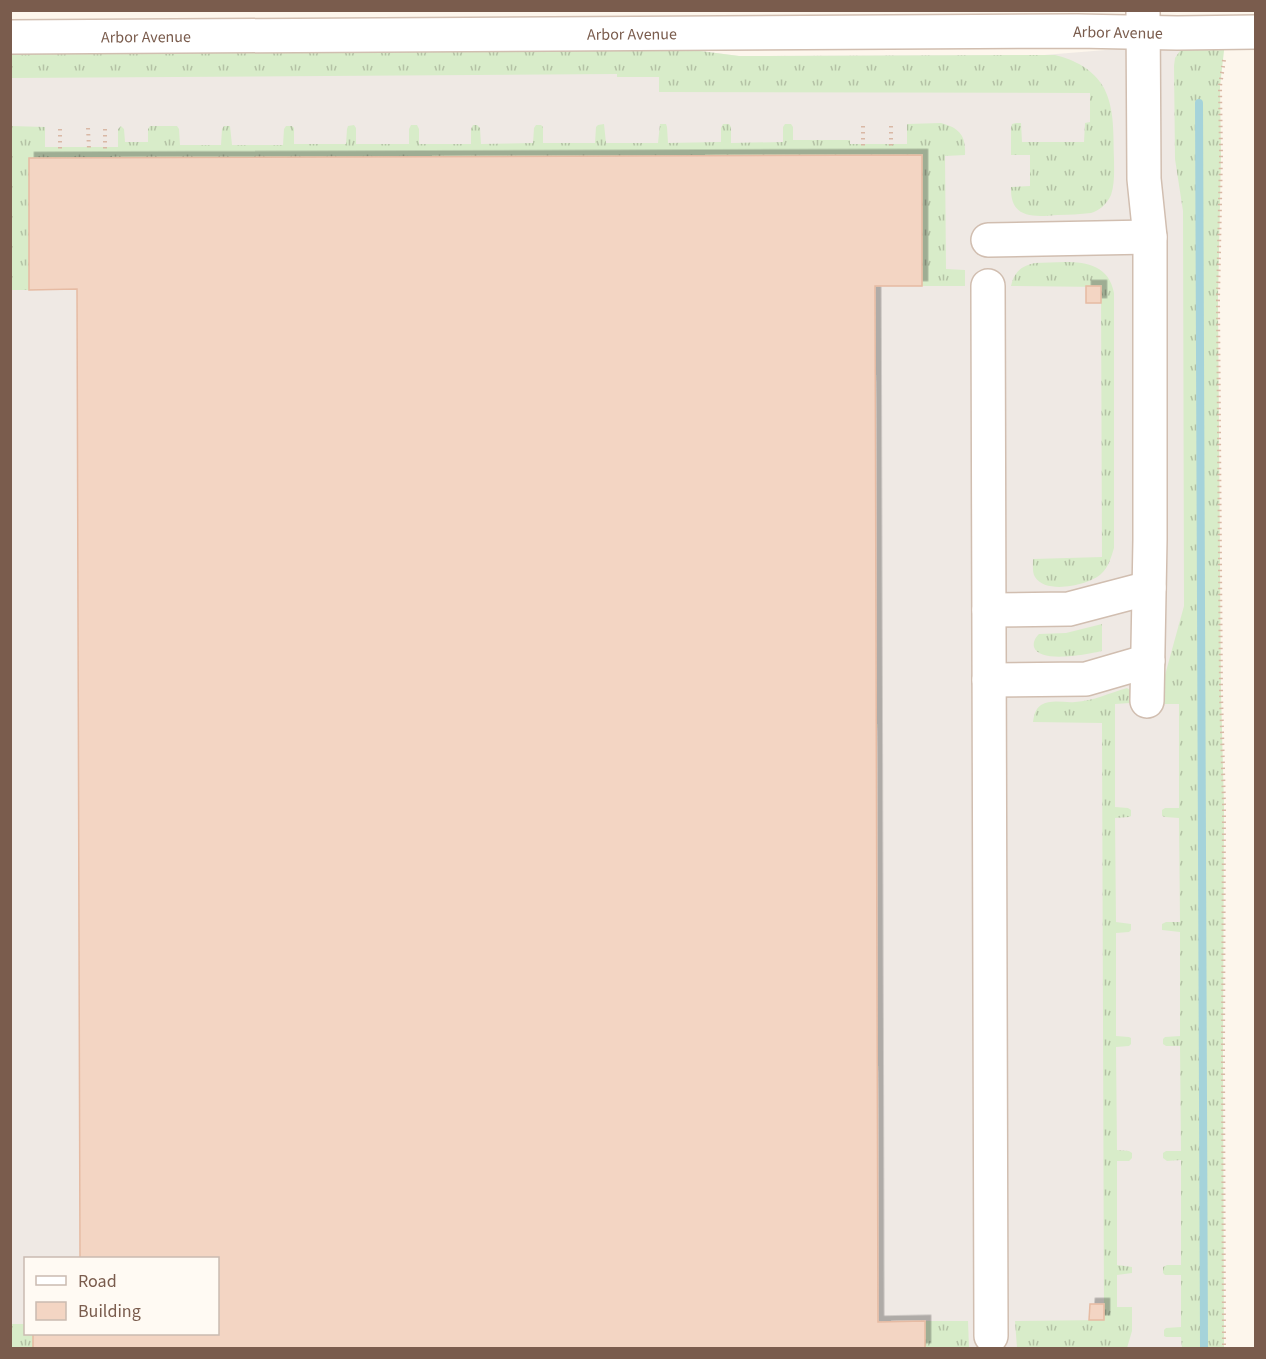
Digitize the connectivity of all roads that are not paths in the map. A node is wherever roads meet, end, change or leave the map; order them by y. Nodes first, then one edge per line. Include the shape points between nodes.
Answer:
1 (1143, 21) edge
2 (1241, 33) edge
3 (10, 37) edge
4 (1150, 237) junction
5 (988, 240) dead end
6 (988, 286) dead end
7 (1149, 588) junction
8 (989, 610) junction
9 (1148, 661) junction
10 (989, 680) junction
11 (1147, 701) dead end
12 (992, 1336) dead end

1 - 2 street, Arbor Avenue
1 - 3 street, Arbor Avenue via 1054,32
1 - 4 street via 1144,179
4 - 5 street
4 - 7 street
6 - 8 street
7 - 8 street via 1069,609
7 - 9 street
8 - 10 street
9 - 10 street via 1086,679
9 - 11 street
10 - 12 street

